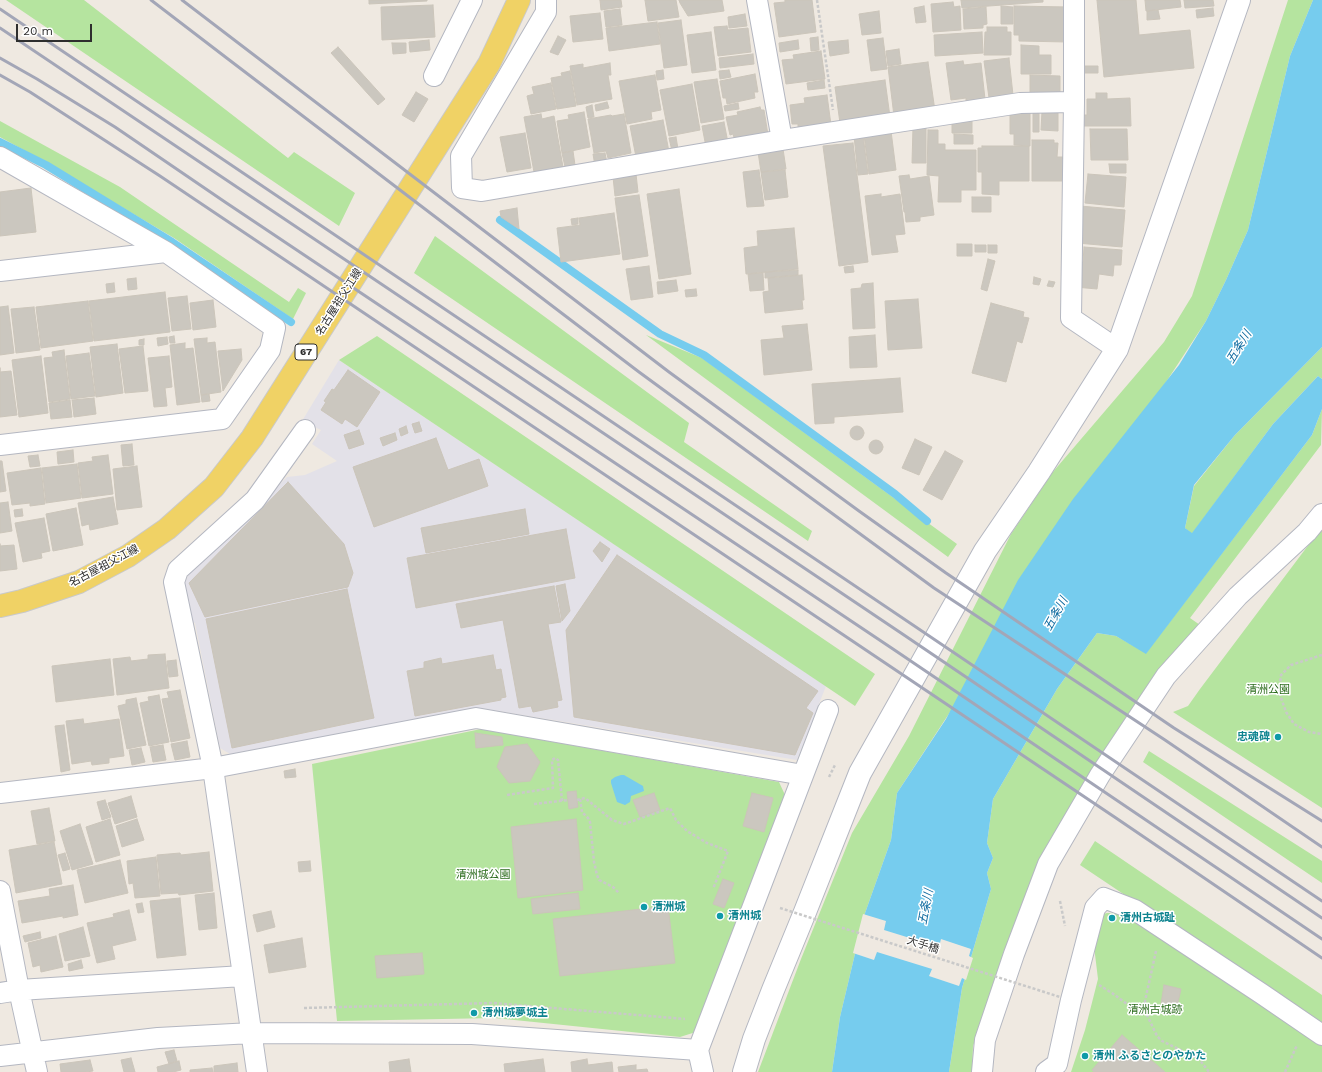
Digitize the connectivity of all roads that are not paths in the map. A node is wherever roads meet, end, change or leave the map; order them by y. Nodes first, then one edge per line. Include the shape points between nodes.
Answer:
1 (472, 0) edge
2 (519, 0) edge
3 (546, 0) edge
4 (757, 0) edge
5 (1074, 0) edge
6 (1239, 0) edge
7 (434, 76) dead end
8 (1074, 102) junction
9 (782, 140) junction
10 (0, 157) edge
11 (166, 252) junction
12 (0, 271) edge
13 (1117, 348) junction
14 (305, 430) dead end
15 (0, 445) edge
16 (1322, 514) edge
17 (0, 606) edge
18 (828, 710) dead end
19 (212, 768) junction
20 (803, 775) junction
21 (0, 793) edge
22 (0, 891) edge
23 (243, 976) junction
24 (9, 992) edge
25 (252, 1033) junction
26 (1322, 1035) edge
27 (698, 1050) junction
28 (33, 1052) junction
29 (0, 1056) edge
30 (37, 1072) edge
31 (257, 1072) edge
32 (703, 1072) edge
33 (744, 1072) edge
34 (982, 1072) edge
35 (1046, 1072) edge

1 - 7 street
2 - 17 main road, 名古屋祖父江線 / 67 via 489,64 252,438 214,487 167,528 128,556 79,582
3 - 9 street via 546,12 461,156 462,188 482,190
4 - 9 street
5 - 8 street
6 - 13 street
8 - 9 street via 1020,103
8 - 13 street via 1071,318
10 - 11 street
11 - 12 street
11 - 15 street via 275,328 270,350 222,419
13 - 33 street via 1039,472 985,550 860,774 773,990
14 - 19 street via 255,500 178,570 174,582
16 - 34 street via 1307,532 1238,596 1166,676 1100,775 1048,864 1042,879 985,1040
18 - 20 street
19 - 20 street via 476,718
19 - 21 street
19 - 23 street
20 - 27 street
22 - 24 street
23 - 24 street
23 - 25 street
24 - 28 street
25 - 27 street via 472,1034
25 - 28 street via 158,1038
25 - 31 street
26 - 35 street via 1135,910 1104,898 1095,908 1057,1064
27 - 32 street
28 - 29 street
28 - 30 street

